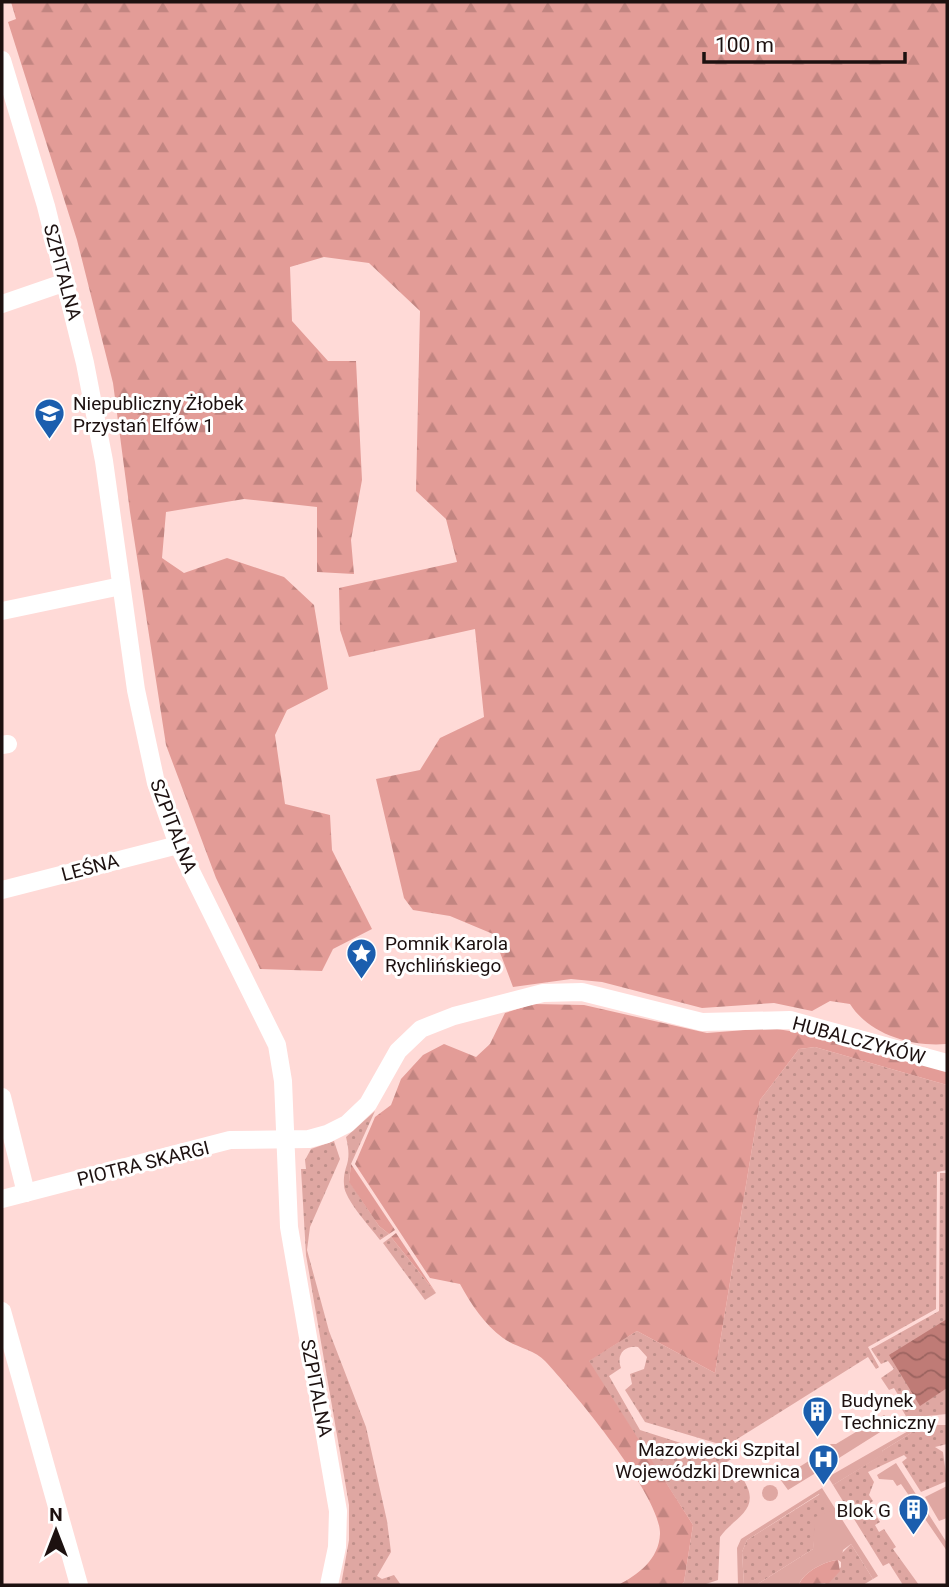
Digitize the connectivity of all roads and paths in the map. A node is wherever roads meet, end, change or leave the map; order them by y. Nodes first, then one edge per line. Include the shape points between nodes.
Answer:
1 (2, 60) edge
2 (66, 282) junction
3 (2, 304) edge
4 (121, 586) junction
5 (2, 611) edge
6 (178, 845) junction
7 (2, 890) edge
8 (947, 1063) edge
9 (2, 1097) edge
10 (285, 1140) junction
11 (26, 1193) junction
12 (2, 1199) edge
13 (2, 1311) edge
14 (79, 1585) edge
15 (329, 1585) edge

1 - 2 street, SZPITALNA
2 - 3 street
2 - 4 street, SZPITALNA via 96,413
4 - 5 street
4 - 6 street, SZPITALNA via 144,735
6 - 7 street, LEŚNA
6 - 10 street, SZPITALNA via 277,1045
8 - 10 street, HUBALCZYKÓW via 790,1020 702,1022 582,992 543,993 421,1029 398,1051 373,1098 347,1124 314,1138
9 - 11 street
10 - 11 street, PIOTRA SKARGI via 230,1140
10 - 15 street, SZPITALNA via 292,1249 338,1511
11 - 12 street, PIOTRA SKARGI
13 - 14 street

